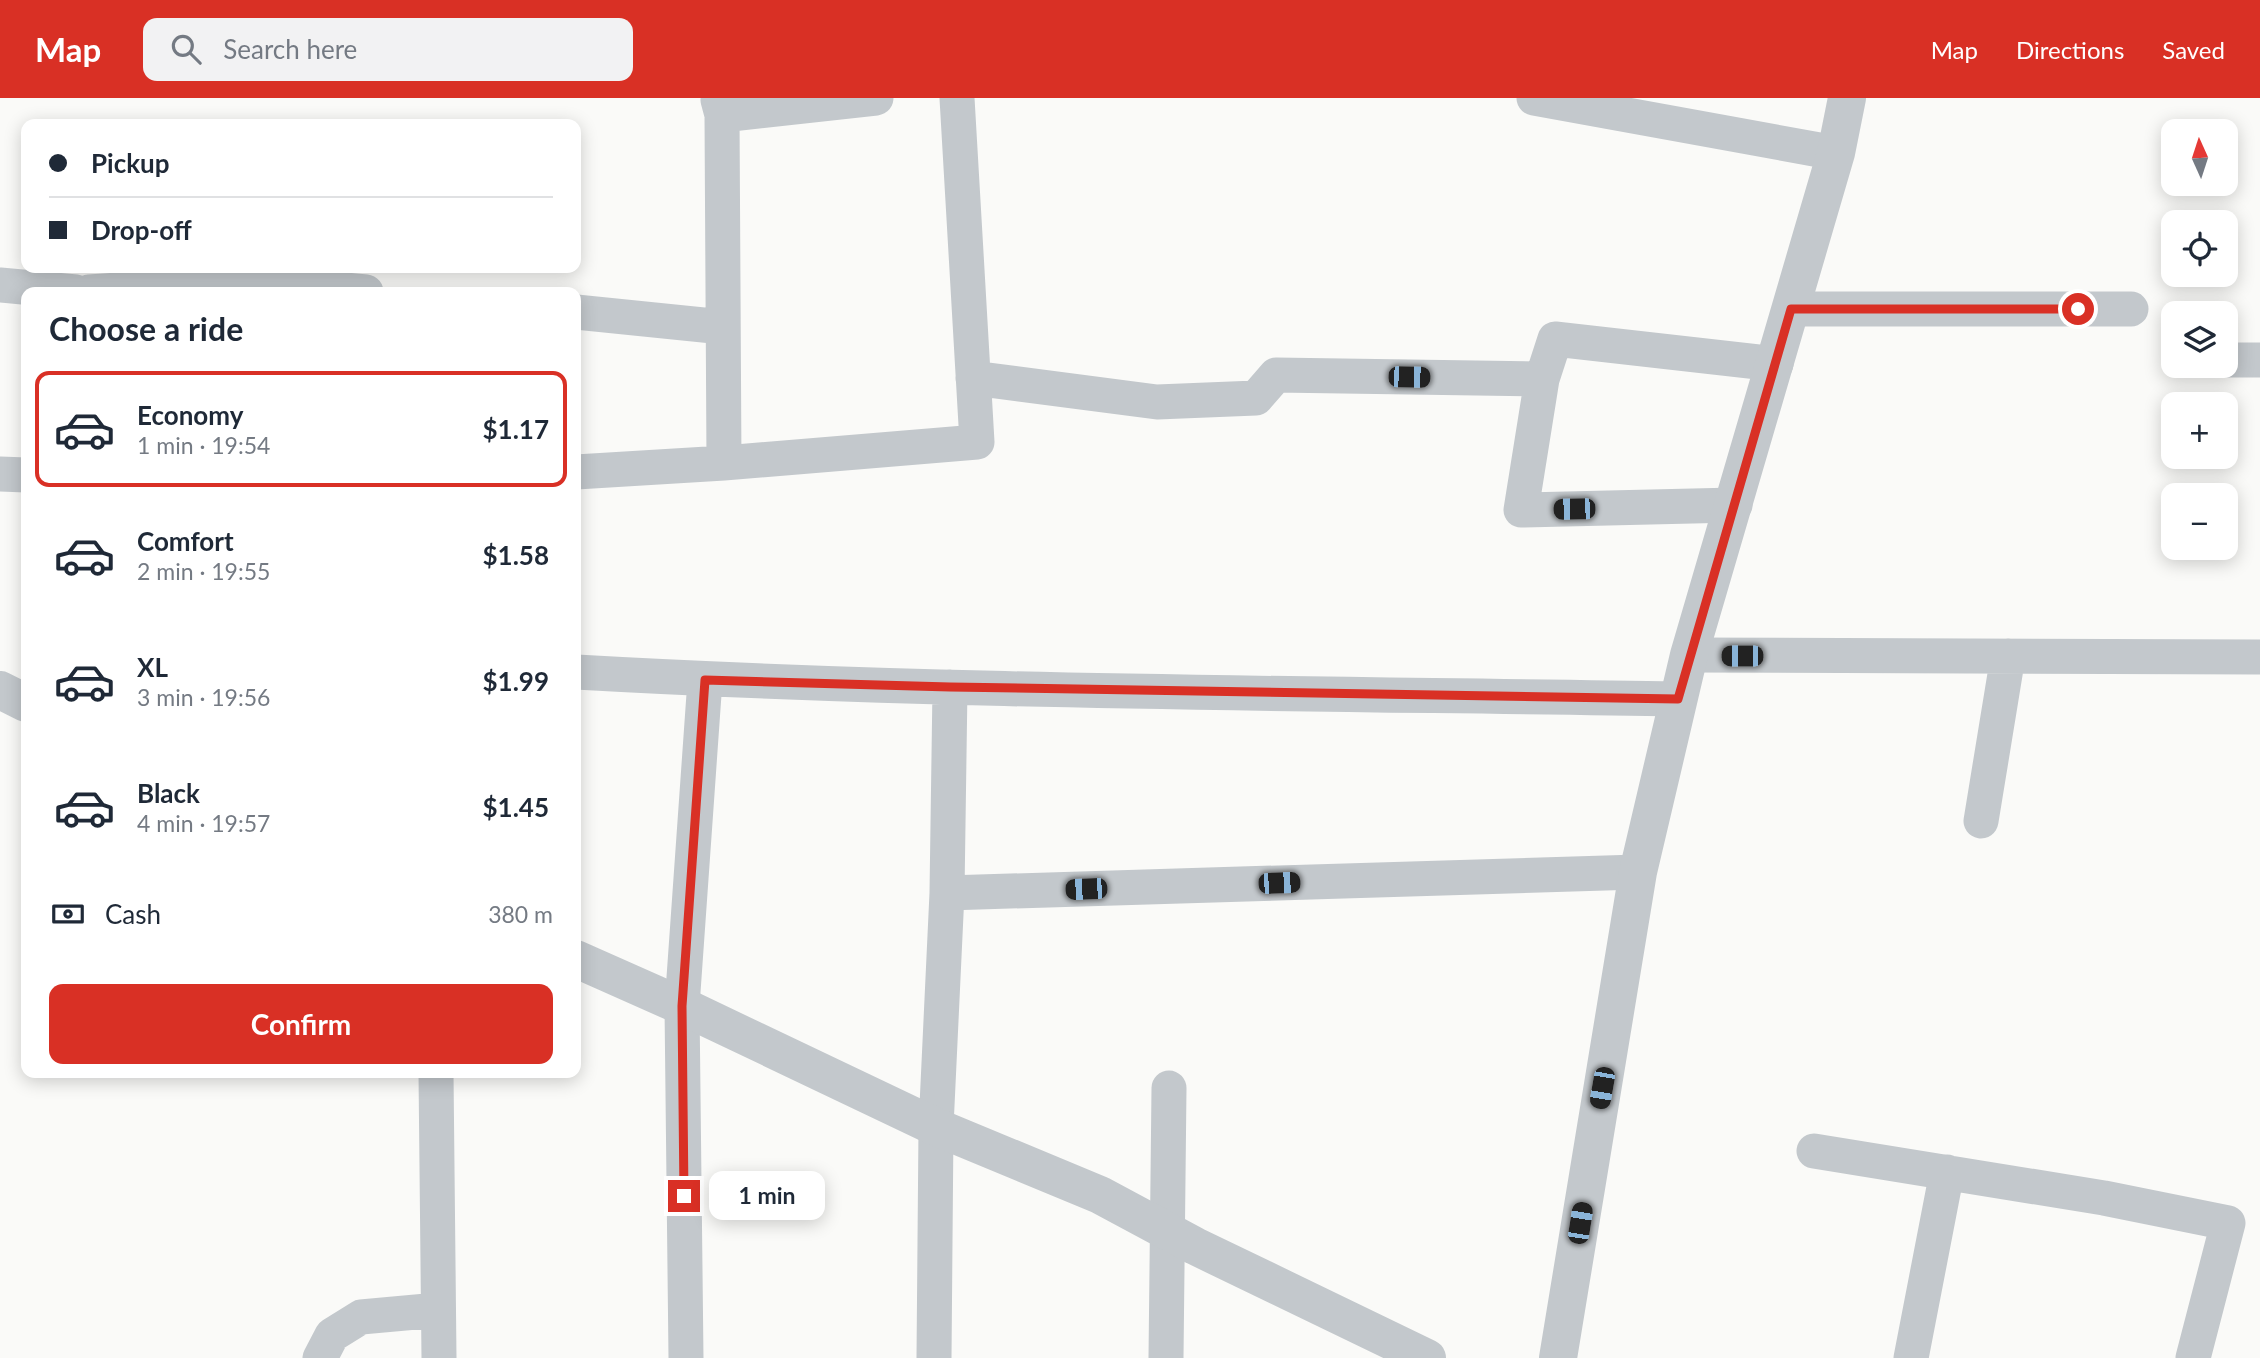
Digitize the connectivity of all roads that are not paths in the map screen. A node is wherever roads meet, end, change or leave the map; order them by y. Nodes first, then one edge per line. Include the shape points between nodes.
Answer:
1 (876, 98) edge
2 (957, 98) edge
3 (1534, 98) edge
4 (1847, 98) edge
5 (1836, 153) junction
6 (0, 285) edge
7 (22, 287) edge
8 (163, 287) edge
9 (314, 287) edge
10 (1791, 309) junction
11 (2131, 309) dead end
12 (581, 313) edge
13 (723, 327) junction
14 (2238, 360) edge
15 (2260, 360) edge
16 (1776, 364) junction
17 (973, 378) junction
18 (1542, 379) junction
19 (724, 463) junction
20 (581, 472) edge
21 (0, 474) edge
22 (21, 475) edge
23 (1735, 505) junction
24 (1689, 655) junction
25 (2008, 656) junction
26 (2260, 657) edge
27 (581, 672) edge
28 (705, 680) junction
29 (950, 687) junction
30 (0, 690) edge
31 (1678, 699) junction
32 (21, 700) edge
33 (1981, 821) dead end
34 (1638, 872) junction
35 (947, 893) junction
36 (581, 961) edge
37 (682, 1006) junction
38 (436, 1078) edge
39 (1169, 1088) dead end
40 (936, 1127) junction
41 (1814, 1151) dead end
42 (1947, 1172) junction
43 (1169, 1232) junction
44 (438, 1310) junction
45 (320, 1358) edge
46 (439, 1358) edge
47 (686, 1358) edge
48 (934, 1358) edge
49 (1166, 1358) edge
50 (1427, 1358) edge
51 (1558, 1358) edge
52 (1911, 1358) edge
53 (2193, 1358) edge

1 - 13 street via 720,107
2 - 17 street
3 - 5 street
4 - 5 street
5 - 10 street
6 - 7 street
8 - 9 street via 251,281
10 - 11 street
10 - 16 street
12 - 13 street
13 - 19 street
14 - 15 street
16 - 18 street via 1556,339
16 - 23 street
17 - 18 street via 1157,402 1256,398 1276,375
17 - 19 street via 977,442
18 - 23 street via 1521,510
19 - 20 street
21 - 22 street
23 - 24 street
24 - 25 street
24 - 31 street
25 - 26 street
25 - 33 street
27 - 28 street
28 - 29 street
28 - 37 street
29 - 31 street
29 - 35 street
30 - 32 street
31 - 34 street
34 - 35 street
34 - 51 street
35 - 40 street
36 - 37 street
37 - 40 street
37 - 47 street
38 - 44 street
39 - 43 street
40 - 43 street via 1100,1195
40 - 48 street
41 - 42 street
42 - 52 street
42 - 53 street via 2228,1223
43 - 49 street
43 - 50 street
44 - 45 street via 361,1317 332,1335
44 - 46 street

